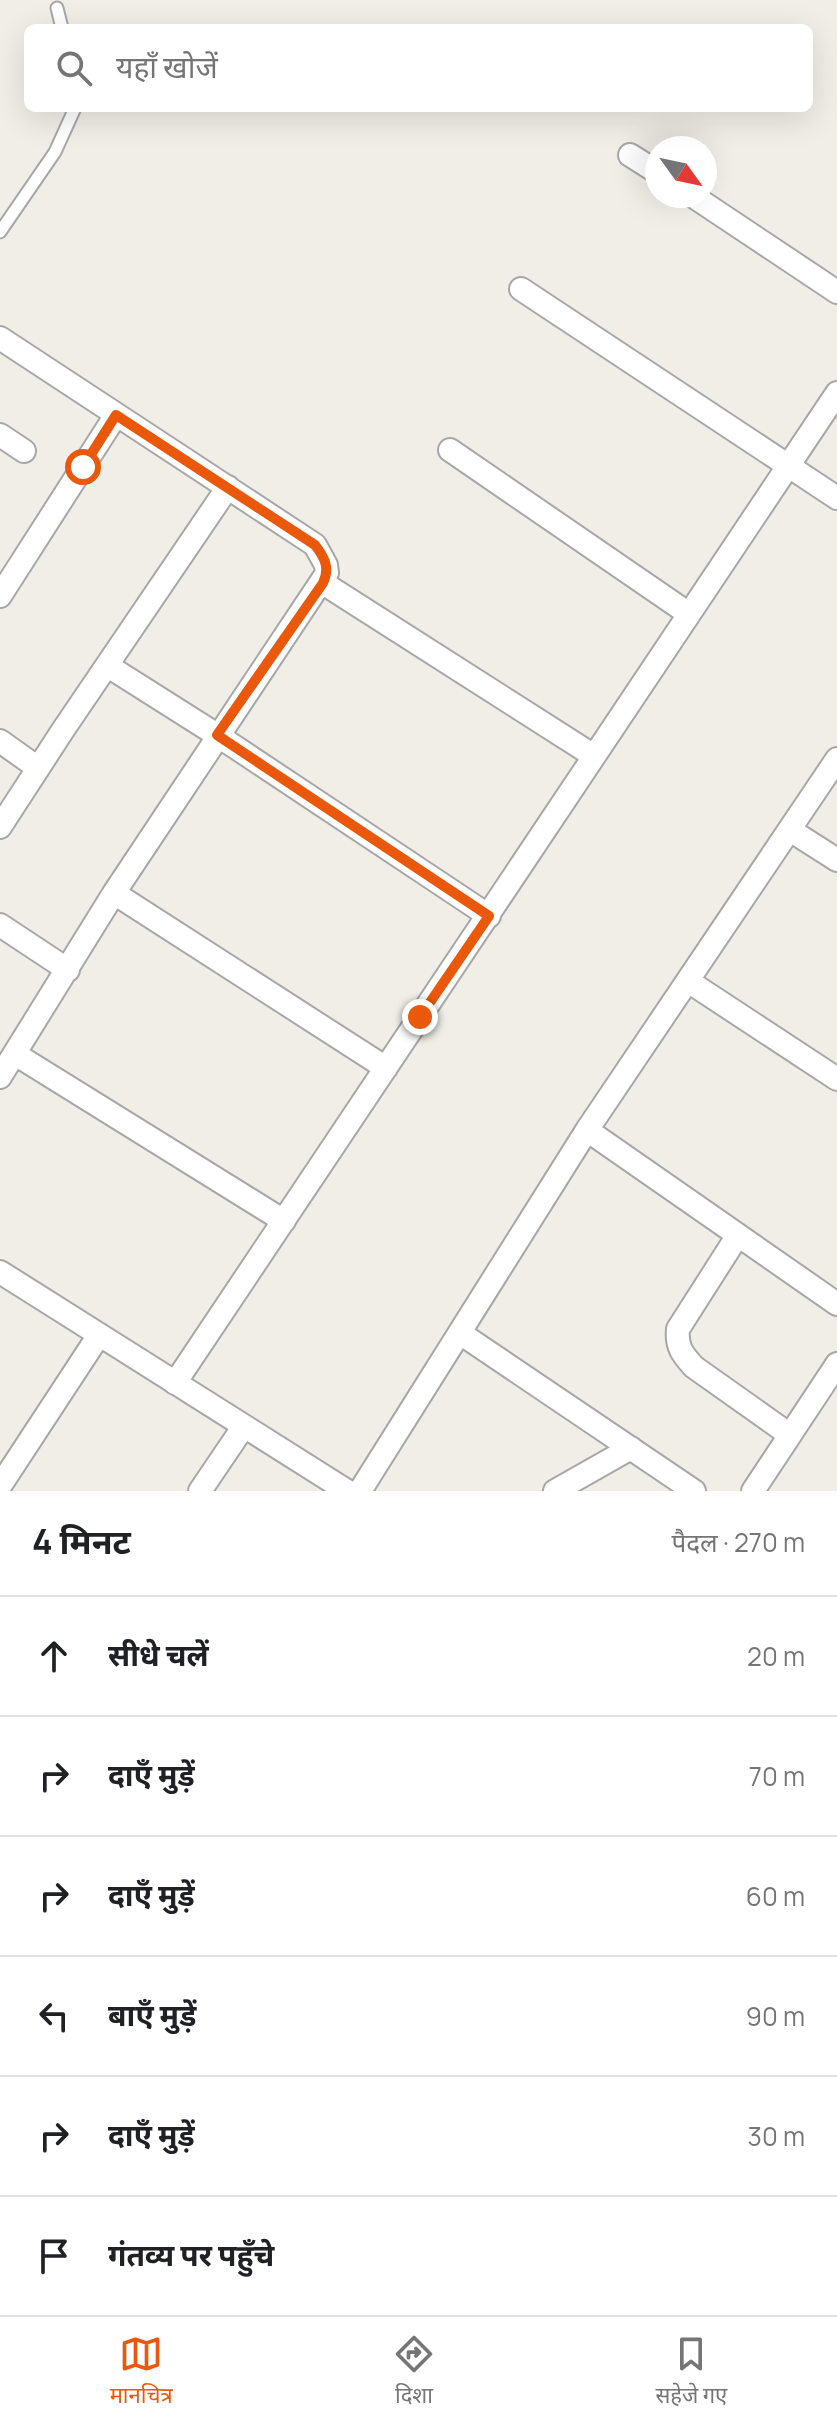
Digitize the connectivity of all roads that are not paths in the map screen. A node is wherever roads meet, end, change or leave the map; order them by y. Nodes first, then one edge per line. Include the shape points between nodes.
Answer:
1 (57, 8) dead end
2 (61, 24) edge
3 (73, 112) edge
4 (630, 155) dead end
5 (645, 164) edge
6 (711, 208) edge
7 (0, 232) edge
8 (521, 289) dead end
9 (837, 292) edge
10 (0, 338) edge
11 (837, 393) edge
12 (116, 415) junction
13 (0, 435) edge
14 (450, 450) dead end
15 (24, 451) dead end
16 (788, 467) junction
17 (228, 487) junction
18 (837, 498) edge
19 (323, 583) junction
20 (0, 596) edge
21 (689, 614) junction
22 (108, 666) junction
23 (217, 735) junction
24 (0, 741) edge
25 (594, 756) junction
26 (837, 759) edge
27 (38, 768) junction
28 (0, 827) edge
29 (790, 830) junction
30 (837, 860) edge
31 (114, 893) junction
32 (489, 916) junction
33 (0, 925) edge
34 (68, 970) junction
35 (688, 981) junction
36 (15, 1054) junction
37 (386, 1068) junction
38 (0, 1076) edge
39 (837, 1079) edge
40 (587, 1130) junction
41 (284, 1221) junction
42 (738, 1235) junction
43 (0, 1272) edge
44 (837, 1304) edge
45 (460, 1333) junction
46 (99, 1335) junction
47 (837, 1364) edge
48 (175, 1383) junction
49 (244, 1426) junction
50 (790, 1435) junction
51 (631, 1448) junction
52 (0, 1486) edge
53 (200, 1491) edge
54 (347, 1491) edge
55 (360, 1491) edge
56 (555, 1491) edge
57 (694, 1491) edge
58 (753, 1491) edge

1 - 2 lane
3 - 7 lane via 55,152
4 - 5 street
6 - 9 street
8 - 16 street
10 - 12 street
11 - 16 street
12 - 17 street
12 - 20 street
13 - 15 street
14 - 21 street
16 - 18 street
16 - 21 street
17 - 19 street via 315,545 326,565
17 - 22 street
19 - 23 street
19 - 25 street
21 - 25 street
22 - 23 street
22 - 27 street
23 - 31 street
23 - 32 street
24 - 27 street
25 - 32 street
26 - 29 street
27 - 28 street
29 - 30 street
29 - 35 street
31 - 34 street
31 - 37 street
32 - 37 street
33 - 34 street
34 - 36 street
35 - 39 street
35 - 40 street
36 - 38 street
36 - 41 street
37 - 41 street
40 - 42 street
40 - 45 street
41 - 48 street
42 - 44 street
42 - 50 street via 678,1329 677,1341 694,1367
43 - 46 street
45 - 51 street
45 - 55 street
46 - 48 street
46 - 52 street
47 - 50 street
48 - 49 street
49 - 53 street
49 - 54 street
50 - 58 street
51 - 56 street
51 - 57 street

